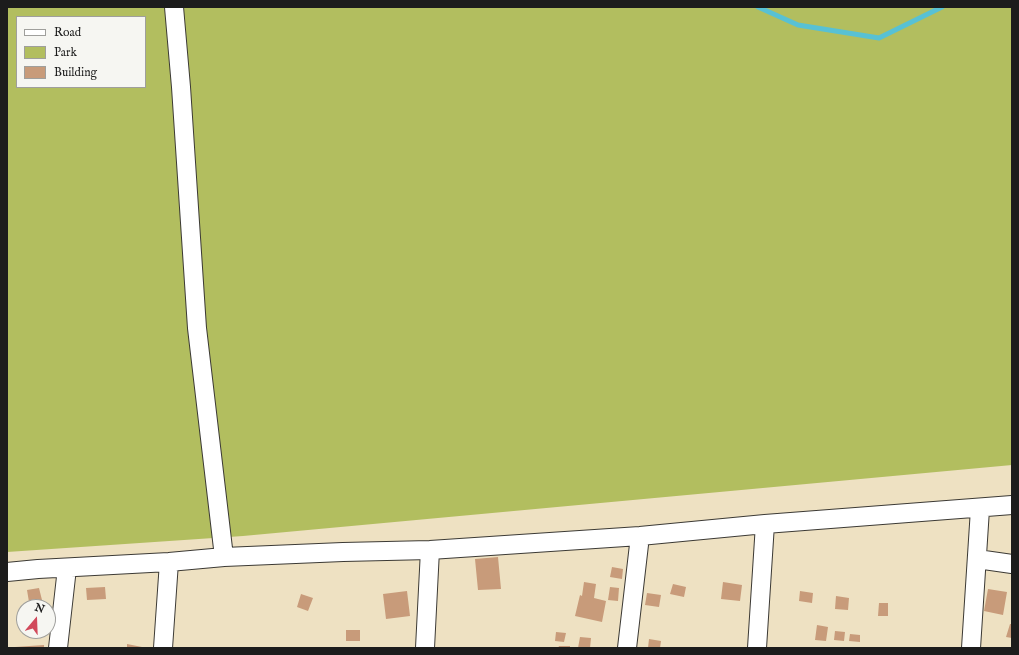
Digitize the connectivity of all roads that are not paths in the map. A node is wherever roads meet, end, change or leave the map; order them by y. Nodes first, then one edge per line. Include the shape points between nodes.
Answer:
1 (174, 7) edge
2 (1012, 505) edge
3 (980, 508) junction
4 (765, 524) junction
5 (640, 536) junction
6 (430, 550) junction
7 (224, 557) junction
8 (977, 559) junction
9 (168, 562) junction
10 (1012, 564) edge
11 (67, 568) junction
12 (7, 572) edge
13 (58, 648) edge
14 (164, 648) edge
15 (425, 648) edge
16 (627, 648) edge
17 (757, 648) edge
18 (971, 648) edge

1 - 7 street via 197,328
2 - 3 street
3 - 4 street
3 - 8 street
4 - 5 street
4 - 17 street
5 - 6 street
5 - 16 street
6 - 7 street
6 - 15 street
7 - 9 street
8 - 10 street
8 - 18 street
9 - 11 street
9 - 14 street
11 - 12 street
11 - 13 street

